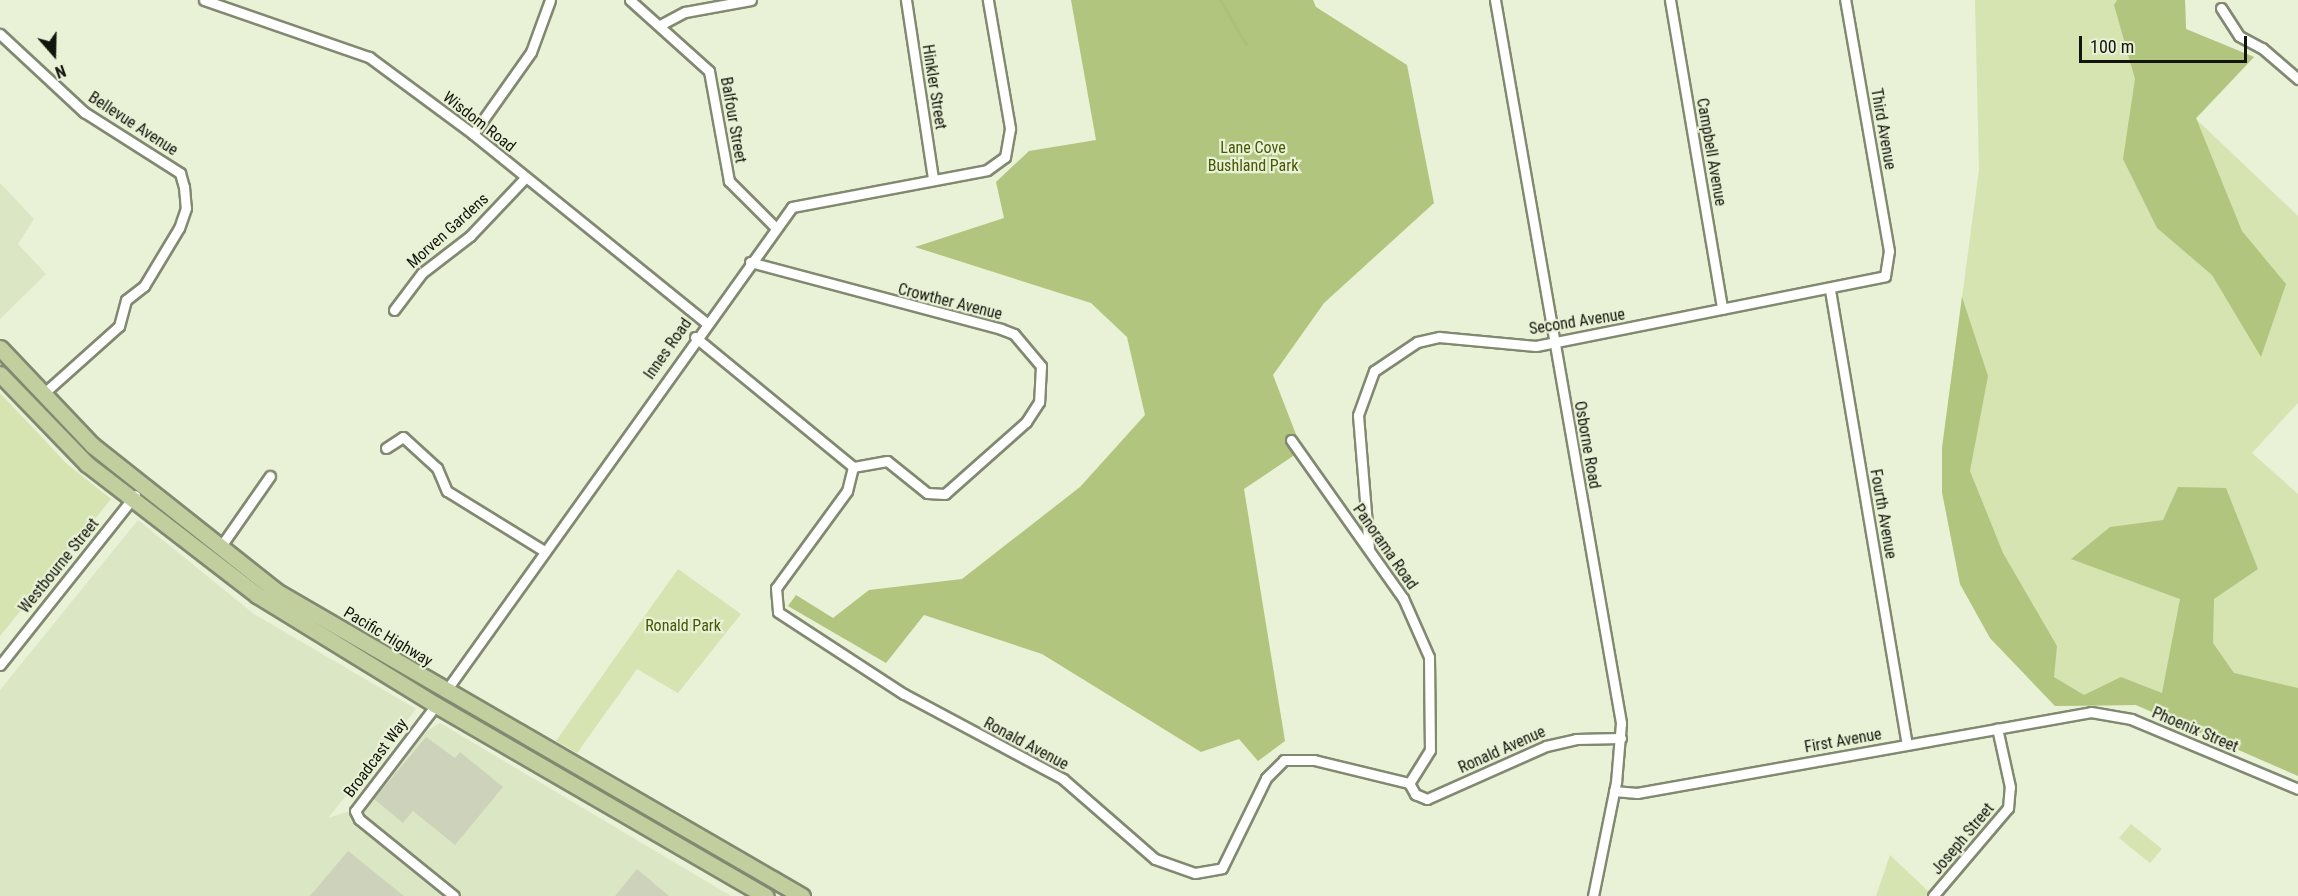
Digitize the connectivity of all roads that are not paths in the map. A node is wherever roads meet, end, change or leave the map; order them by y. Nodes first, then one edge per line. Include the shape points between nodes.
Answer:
1 (204, 0) edge
2 (550, 0) edge
3 (630, 0) edge
4 (751, 0) edge
5 (906, 0) edge
6 (988, 0) edge
7 (1495, 0) edge
8 (1670, 0) edge
9 (1845, 0) edge
10 (2221, 8) dead end
11 (662, 24) junction
12 (0, 34) edge
13 (2298, 79) edge
14 (473, 134) junction
15 (525, 178) junction
16 (933, 178) junction
17 (775, 227) junction
18 (750, 262) junction
19 (1890, 263) joint
20 (1830, 290) junction
21 (1722, 309) junction
22 (394, 310) dead end
23 (705, 322) junction
24 (695, 338) junction
25 (1554, 343) junction
26 (0, 348) edge
27 (0, 374) edge
28 (43, 394) junction
29 (1291, 440) dead end
30 (386, 448) dead end
31 (853, 467) junction
32 (270, 476) dead end
33 (142, 486) junction
34 (132, 499) junction
35 (219, 549) junction
36 (1369, 549) junction
37 (544, 551) junction
38 (0, 665) edge
39 (445, 692) junction
40 (436, 705) junction
41 (2077, 714) joint
42 (1997, 728) junction
43 (1621, 738) junction
44 (1907, 744) junction
45 (1409, 783) junction
46 (2298, 789) edge
47 (1614, 791) junction
48 (454, 896) edge
49 (766, 896) edge
50 (802, 896) edge
51 (1593, 896) edge
52 (1933, 896) edge

1 - 14 street, Wisdom Road via 369,57
2 - 14 street via 531,52
3 - 11 street, Balfour Street
4 - 11 street via 685,12
5 - 16 street, Hinkler Street
6 - 16 street, Innes Road via 1010,128 1005,156 987,170
7 - 25 street, Osborne Road
8 - 21 street, Campbell Avenue
9 - 19 street, Third Avenue
10 - 13 street via 2239,36
11 - 17 street, Balfour Street via 709,71 729,181
12 - 28 street, Bellevue Avenue via 84,112 180,173 184,187 186,208 180,228 144,286 126,300 119,326
14 - 15 street, Wisdom Road
15 - 22 street, Morven Gardens via 470,236 422,273
15 - 23 street, Wisdom Road
16 - 17 street, Innes Road via 803,201
17 - 18 street, Innes Road
18 - 23 street, Innes Road
18 - 31 street, Crowther Avenue via 1001,329 1014,334 1041,366 1039,402 1026,422 945,494 927,493 886,461
19 - 20 street, Second Avenue via 1885,276
20 - 21 street, Second Avenue
20 - 44 street, Fourth Avenue
21 - 25 street, Second Avenue
23 - 24 street, Innes Road
24 - 31 street
24 - 37 street, Innes Road
25 - 36 street, Second Avenue via 1510,345 1427,337 1380,364 1358,415
25 - 43 street, Osborne Road
26 - 28 main road, Pacific Highway
27 - 34 main road, Pacific Highway via 87,464
28 - 33 main road, Pacific Highway via 92,445
29 - 36 street, Panorama Road
30 - 37 street via 403,437 436,468 447,491
31 - 45 street, Ronald Avenue via 847,492 776,588 778,612 904,694 1063,779 1155,859 1195,873 1222,868 1266,778 1284,760 1314,760
32 - 35 street
33 - 34 street, Westbourne Street
33 - 35 main road, Pacific Highway
34 - 38 street, Westbourne Street
34 - 40 main road, Pacific Highway via 257,595
35 - 39 main road, Pacific Highway via 276,591
36 - 45 street, Panorama Road via 1403,598 1429,657 1430,750
37 - 39 street, Innes Road
39 - 50 main road, Pacific Highway
40 - 48 street, Broadcast Way via 355,811 359,819
40 - 49 main road, Pacific Highway
41 - 42 street, First Avenue
41 - 46 street, Phoenix Street via 2131,719
42 - 44 street, First Avenue
42 - 52 street, Joseph Street via 2010,787 2008,808
43 - 45 street, Ronald Avenue via 1576,739 1546,746 1427,799 1415,794
43 - 47 street, Osborne Road
44 - 47 street, First Avenue via 1637,793
47 - 51 street, Osborne Road

